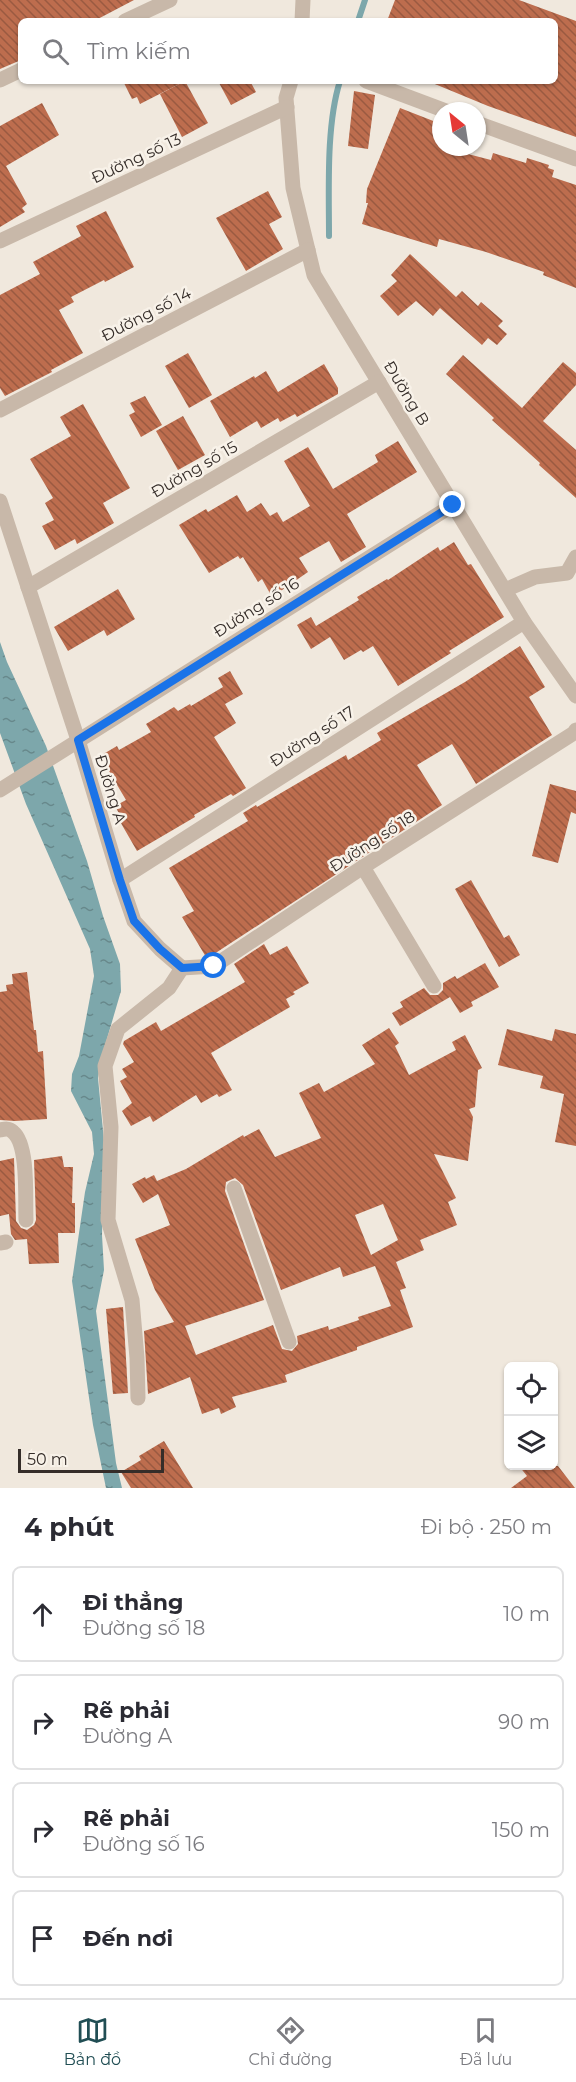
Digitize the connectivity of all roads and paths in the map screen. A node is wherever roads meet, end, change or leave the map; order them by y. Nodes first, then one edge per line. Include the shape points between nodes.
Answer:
1 (170, 0) edge
2 (303, 0) edge
3 (131, 18) edge
4 (302, 18) edge
5 (18, 71) edge
6 (0, 80) edge
7 (290, 84) edge
8 (374, 84) edge
9 (432, 106) edge
10 (287, 107) junction
11 (486, 126) edge
12 (576, 159) edge
13 (0, 241) edge
14 (308, 250) junction
15 (379, 382) junction
16 (0, 410) edge
17 (0, 501) edge
18 (453, 505) junction
19 (576, 557) edge
20 (28, 587) junction
21 (505, 590) junction
22 (524, 622) junction
23 (576, 696) edge
24 (576, 730) edge
25 (78, 740) junction
26 (0, 790) edge
27 (363, 867) junction
28 (120, 880) junction
29 (182, 968) junction
30 (434, 986) dead end
31 (0, 1130) edge
32 (234, 1188) dead end
33 (26, 1220) dead end
34 (289, 1342) dead end
35 (138, 1398) dead end

1 - 3 street
2 - 4 street
5 - 6 street
7 - 10 street, Đường B
8 - 9 street
10 - 13 street, Đường số 13
10 - 14 street, Đường B via 293,188
11 - 12 street
14 - 15 street, Đường B via 314,275
14 - 16 street, Đường số 14
15 - 18 street, Đường B
15 - 20 street, Đường số 15
17 - 20 street, Đường A
18 - 21 street, Đường B
18 - 25 street, Đường số 16
19 - 21 street via 567,573 535,577
20 - 25 street, Đường A
21 - 22 street, Đường B
22 - 23 street, Đường B
22 - 28 street, Đường số 17
24 - 27 street, Đường số 18
25 - 26 street, Đường số 16
25 - 28 street, Đường A
27 - 29 street, Đường số 18 via 214,966
27 - 30 street
28 - 29 street, Đường A via 134,921
29 - 35 street via 169,988 118,1029 105,1066 111,1127 108,1220 132,1300
31 - 33 street via 8,1128 15,1132 23,1148
32 - 34 street

